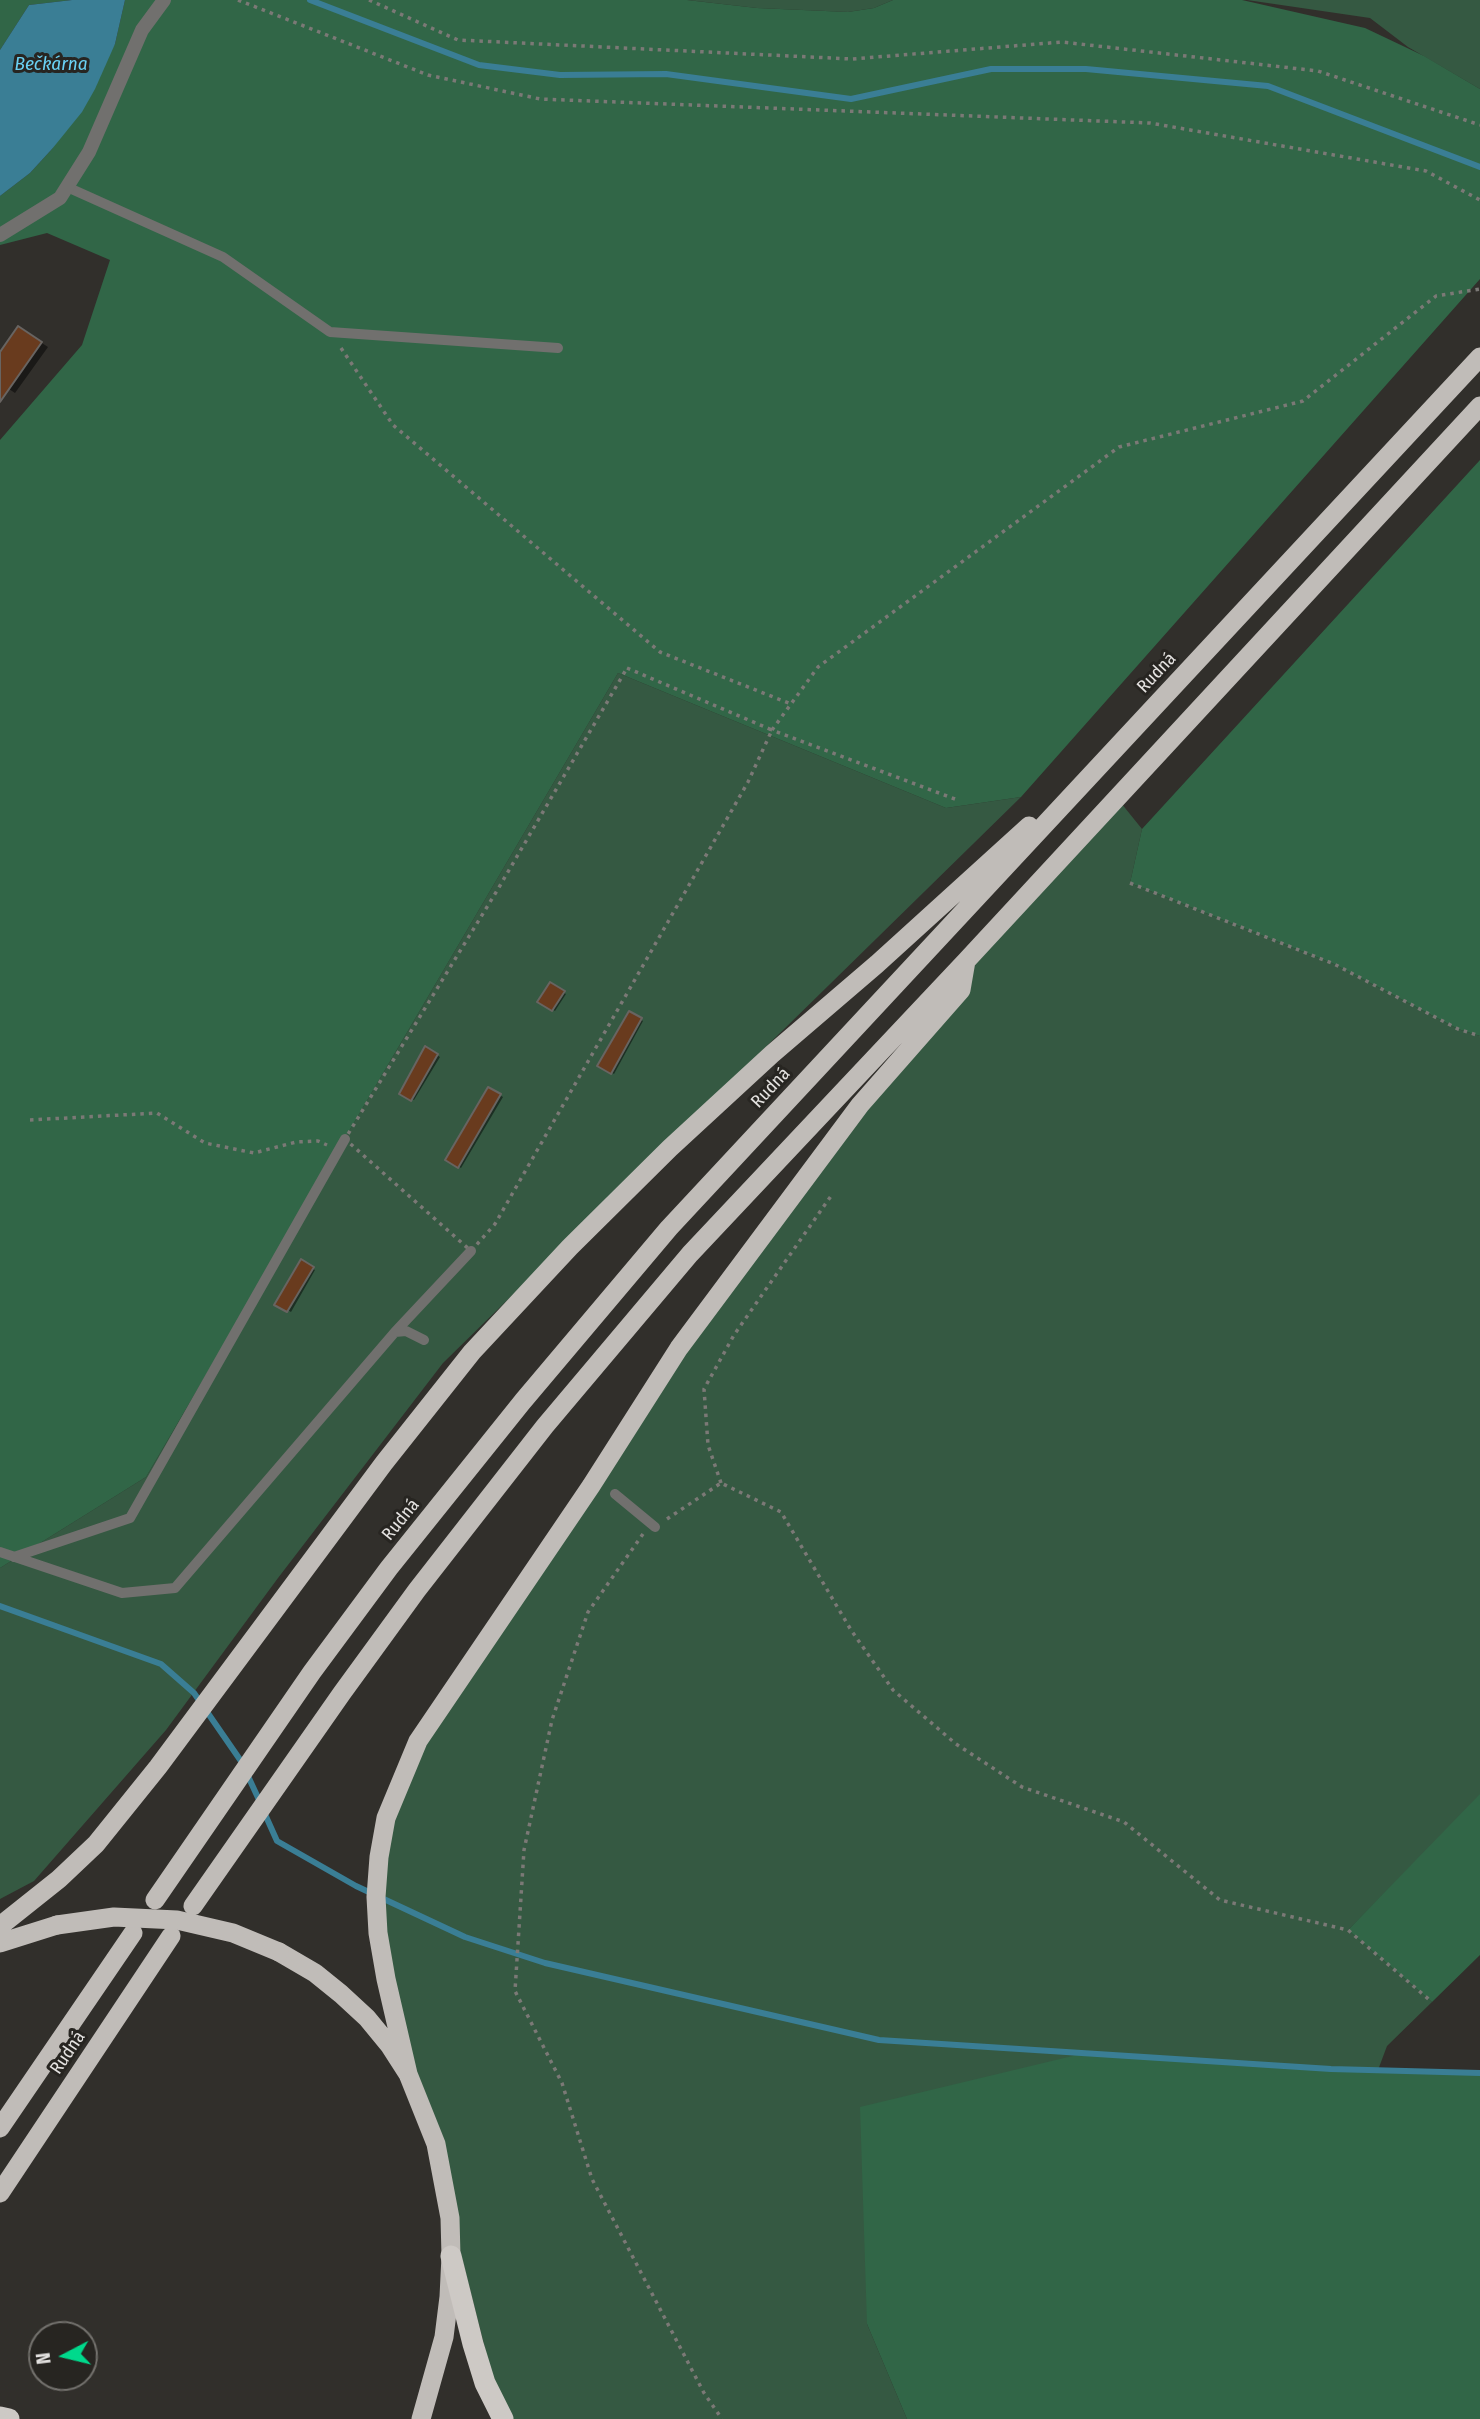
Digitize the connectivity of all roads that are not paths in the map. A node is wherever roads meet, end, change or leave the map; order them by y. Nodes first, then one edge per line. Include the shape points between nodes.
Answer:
1 (164, 0) edge
2 (67, 187) junction
3 (0, 235) edge
4 (558, 348) dead end
5 (1480, 357) edge
6 (1480, 407) edge
7 (1113, 751) junction
8 (966, 961) junction
9 (345, 1139) road end
10 (471, 1251) road end
11 (395, 1332) junction
12 (424, 1340) dead end
13 (615, 1494) dead end
14 (655, 1527) road end
15 (0, 1552) edge
16 (14, 1557) junction
17 (155, 1900) dead end
18 (193, 1906) dead end
19 (0, 1926) edge
20 (133, 1933) dead end
21 (171, 1936) dead end
22 (0, 1943) edge
23 (408, 2074) junction
24 (0, 2128) edge
25 (0, 2193) edge
26 (451, 2256) junction
27 (0, 2417) edge
28 (9, 2419) edge
29 (421, 2419) edge
30 (503, 2419) edge

1 - 2 street via 142,30 89,152
2 - 3 street via 60,198
2 - 4 lane via 223,257 330,332
5 - 7 highway, Rudná
6 - 8 highway
7 - 17 highway, Rudná via 669,1228 523,1401 389,1568
7 - 19 highway via 772,1054 570,1247 472,1352 96,1844
8 - 18 highway via 690,1254 545,1426 342,1692
8 - 23 highway via 961,990 860,1105 679,1348 592,1486 418,1741 386,1818 376,1897 386,1979
9 - 16 lane via 130,1518
10 - 11 lane
11 - 12 lane via 406,1331
11 - 16 lane via 175,1588 122,1593
13 - 14 lane
15 - 16 lane
20 - 24 highway, Rudná
21 - 25 highway, Rudná
22 - 23 highway, bridge via 57,1925 114,1917 177,1920 233,1933 315,1973 367,2018
23 - 26 highway via 439,2156 450,2218
26 - 29 highway via 444,2337
26 - 30 highway via 485,2383
27 - 28 highway

